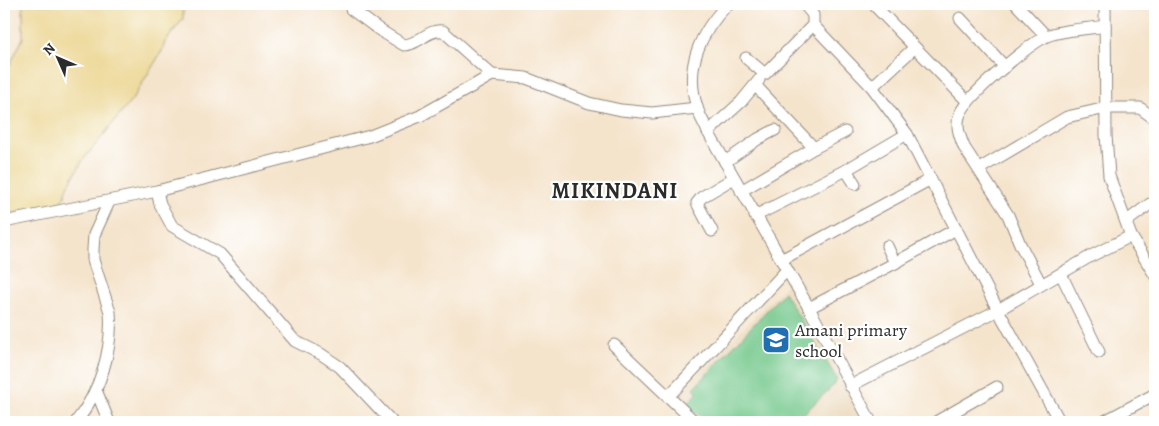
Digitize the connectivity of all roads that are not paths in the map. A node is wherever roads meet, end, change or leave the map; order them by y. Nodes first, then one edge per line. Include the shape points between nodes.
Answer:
1 (804, 4) edge
2 (873, 4) edge
3 (1016, 4) edge
4 (1105, 4) edge
5 (724, 5) edge
6 (351, 8) dead end
7 (960, 18) dead end
8 (813, 25) junction
9 (1105, 26) junction
10 (1046, 36) junction
11 (914, 48) junction
12 (746, 58) dead end
13 (1005, 67) junction
14 (765, 74) junction
15 (492, 75) junction
16 (755, 85) junction
17 (872, 87) junction
18 (968, 102) junction
19 (697, 108) junction
20 (1106, 108) junction
21 (1155, 118) edge
22 (775, 130) dead end
23 (708, 132) junction
24 (845, 132) dead end
25 (907, 134) junction
26 (814, 148) junction
27 (725, 162) junction
28 (979, 169) junction
29 (846, 170) junction
30 (734, 178) junction
31 (931, 179) junction
32 (855, 184) dead end
33 (157, 191) junction
34 (741, 191) junction
35 (109, 202) junction
36 (1155, 204) edge
37 (755, 216) junction
38 (1127, 221) junction
39 (4, 222) edge
40 (956, 228) junction
41 (712, 231) dead end
42 (1132, 236) junction
43 (887, 246) dead end
44 (895, 263) junction
45 (784, 265) junction
46 (1061, 274) junction
47 (1155, 275) edge
48 (1041, 284) junction
49 (809, 308) junction
50 (998, 310) junction
51 (614, 345) dead end
52 (1099, 352) dead end
53 (850, 386) junction
54 (997, 387) dead end
55 (96, 390) junction
56 (1155, 394) edge
57 (668, 397) junction
58 (1056, 421) edge
59 (76, 422) edge
60 (109, 422) edge
61 (392, 422) edge
62 (695, 422) edge
63 (871, 422) edge
64 (936, 422) edge
65 (1103, 422) edge

1 - 8 street via 813,15
2 - 11 street
3 - 10 street
4 - 9 street
5 - 19 street via 710,24 694,59 692,76
6 - 15 street via 404,45 435,30 442,31
7 - 13 street
8 - 14 street
8 - 17 street
9 - 10 street
9 - 20 street
10 - 13 street
11 - 17 street
11 - 18 street
12 - 14 street
13 - 18 street
14 - 16 street
15 - 19 street via 526,78 589,103 621,110 652,114
15 - 33 street via 420,116 370,136
16 - 23 street
16 - 26 street
17 - 25 street
18 - 28 street via 960,112 960,136
19 - 23 street
20 - 21 street via 1140,108
20 - 28 street via 1067,117
20 - 38 street via 1109,176
22 - 27 street
23 - 27 street
24 - 26 street
25 - 29 street
25 - 31 street
26 - 34 street
27 - 30 street
28 - 48 street via 1008,215
29 - 32 street
29 - 37 street
30 - 34 street
30 - 41 street via 697,203
31 - 40 street
31 - 45 street
33 - 35 street
33 - 61 street via 172,226 220,254 295,341 340,367
34 - 37 street
35 - 39 street
35 - 55 street via 93,242 93,260 110,312 106,362
36 - 38 street via 1150,204
37 - 45 street
38 - 42 street
40 - 44 street
40 - 50 street
42 - 46 street
42 - 47 street
43 - 44 street
44 - 49 street
45 - 49 street
45 - 57 street
46 - 48 street
46 - 52 street
48 - 50 street
49 - 53 street
50 - 53 street
50 - 58 street
51 - 57 street
53 - 63 street
54 - 64 street
55 - 59 street
55 - 60 street
56 - 65 street
57 - 62 street

